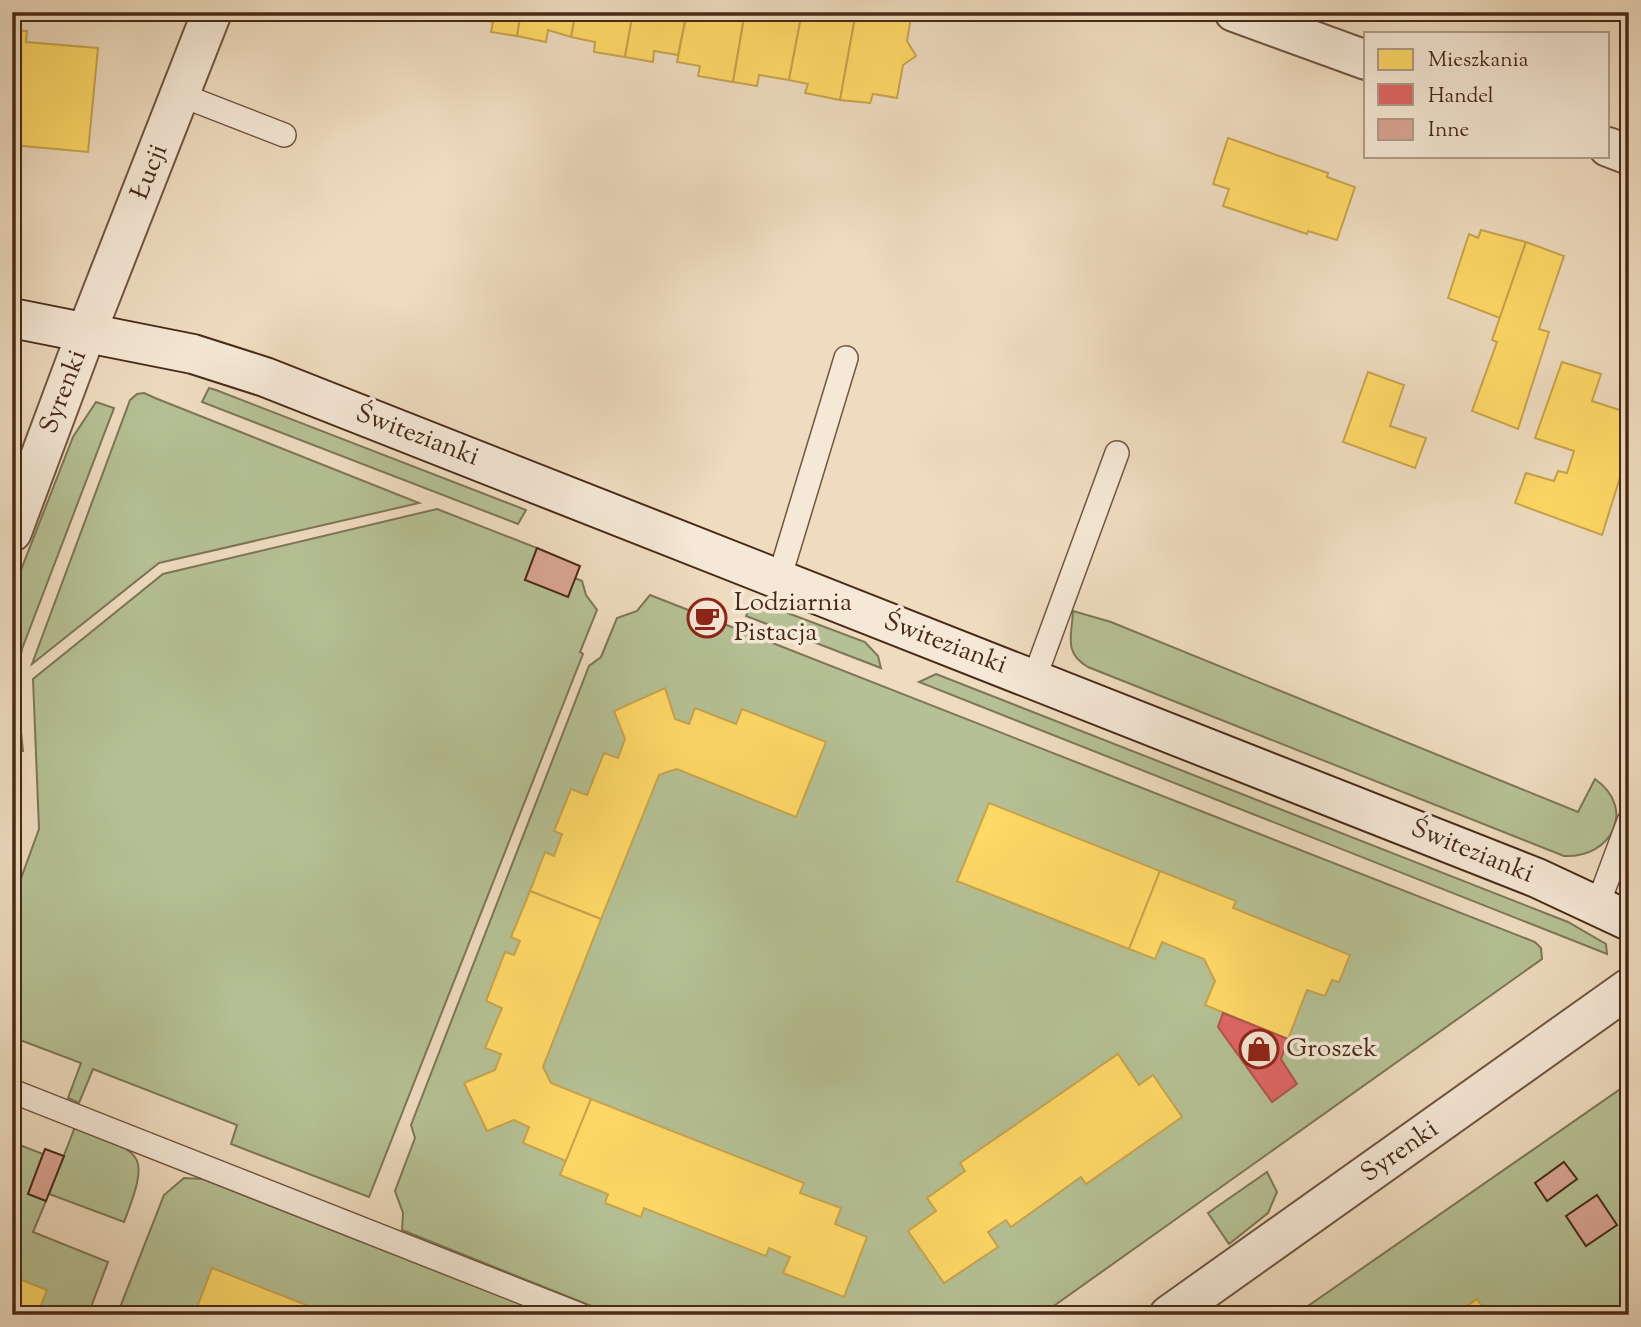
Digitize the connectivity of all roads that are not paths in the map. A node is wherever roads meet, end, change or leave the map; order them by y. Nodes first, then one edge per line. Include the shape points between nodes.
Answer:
1 (212, 12) edge
2 (1234, 12) edge
3 (1364, 59) edge
4 (180, 95) junction
5 (284, 135) dead end
6 (1610, 148) edge
7 (1629, 155) edge
8 (12, 318) edge
9 (87, 331) junction
10 (846, 358) dead end
11 (1117, 453) dead end
12 (12, 532) edge
13 (779, 579) junction
14 (1034, 679) junction
15 (1629, 821) edge
16 (1614, 912) edge
17 (1629, 988) edge
18 (12, 1091) edge
19 (580, 1315) edge
20 (1169, 1315) edge

1 - 4 street, Łucji
2 - 3 street
4 - 5 lane
4 - 9 street, Łucji
6 - 7 street
8 - 9 street, Świtezianki
9 - 12 street, Syrenki
9 - 13 street, Świtezianki via 242,369
10 - 13 lane
11 - 14 lane
13 - 14 street, Świtezianki
14 - 16 street, Świtezianki
15 - 16 lane
17 - 20 street, Syrenki
18 - 19 lane

